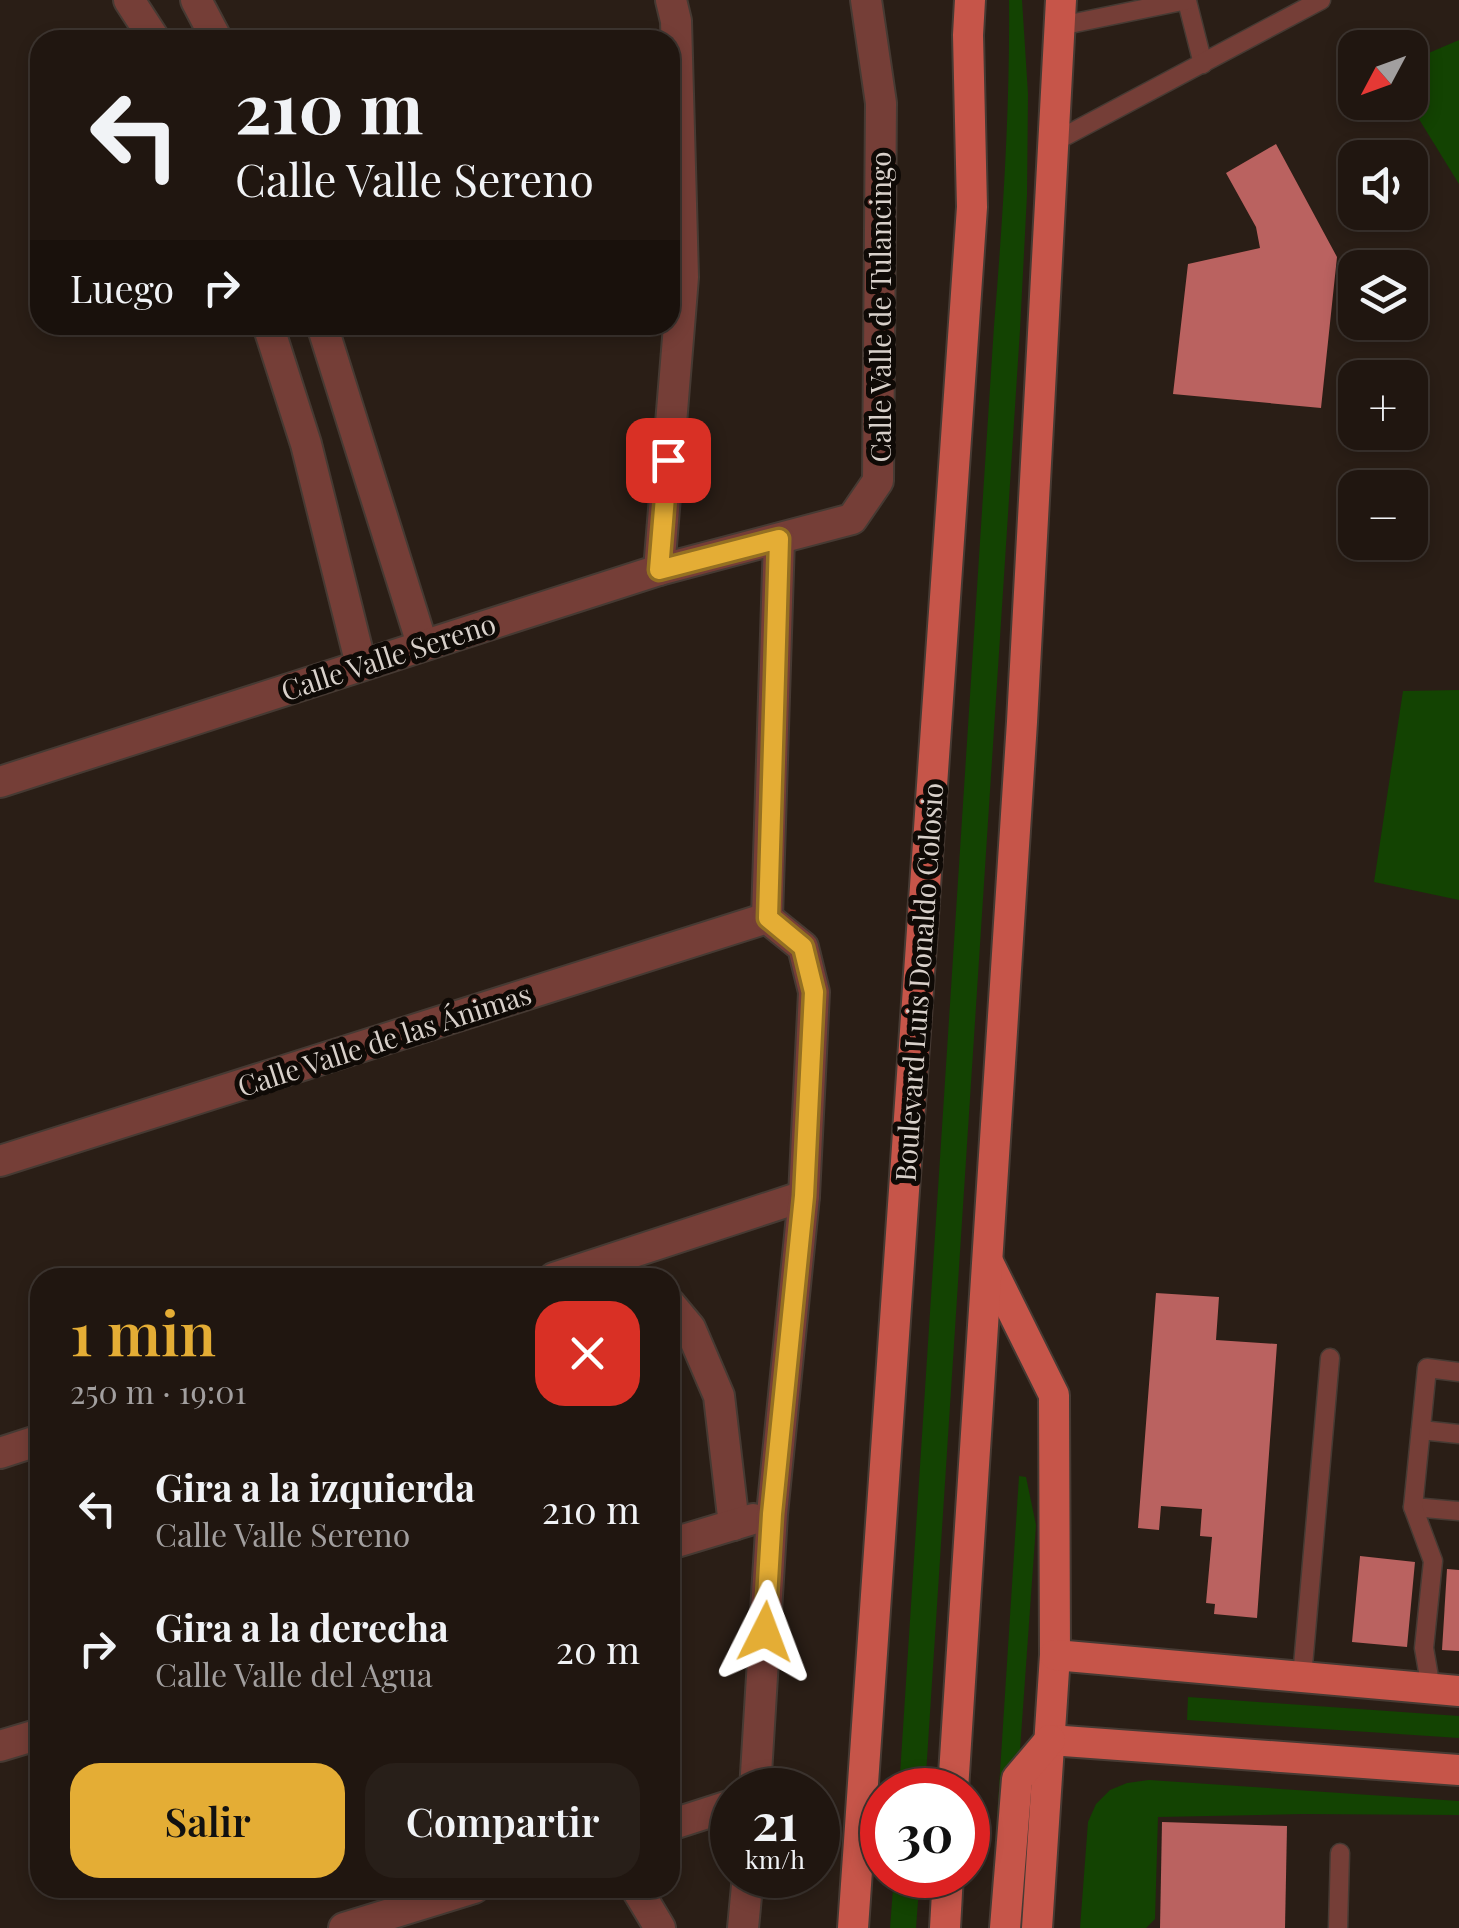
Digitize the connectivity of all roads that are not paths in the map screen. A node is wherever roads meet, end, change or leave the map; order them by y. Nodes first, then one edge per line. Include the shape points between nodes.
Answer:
1 (129, 0) edge
2 (196, 0) edge
3 (671, 0) edge
4 (866, 0) edge
5 (959, 0) edge
6 (970, 0) edge
7 (1187, 0) edge
8 (1321, 0) edge
9 (1063, 7) edge
10 (148, 30) edge
11 (212, 30) edge
12 (676, 30) edge
13 (968, 36) junction
14 (1202, 64) junction
15 (1054, 142) junction
16 (680, 238) edge
17 (680, 314) edge
18 (271, 335) edge
19 (325, 335) edge
20 (678, 335) edge
21 (779, 539) junction
22 (659, 570) junction
23 (422, 644) junction
24 (361, 665) junction
25 (0, 782) edge
26 (768, 918) junction
27 (0, 1160) edge
28 (804, 1196) junction
29 (628, 1254) junction
30 (986, 1258) junction
31 (585, 1268) edge
32 (640, 1268) edge
33 (680, 1316) edge
34 (1330, 1358) dead end
35 (1459, 1372) edge
36 (1421, 1430) junction
37 (1459, 1434) edge
38 (30, 1443) edge
39 (0, 1453) edge
40 (1413, 1508) junction
41 (1459, 1510) edge
42 (772, 1514) junction
43 (734, 1525) junction
44 (680, 1541) edge
45 (1055, 1655) junction
46 (1302, 1677) junction
47 (1445, 1690) edge
48 (30, 1737) edge
49 (1050, 1740) junction
50 (0, 1746) edge
51 (756, 1768) edge
52 (954, 1768) edge
53 (1459, 1770) edge
54 (710, 1812) edge
55 (680, 1822) edge
56 (1340, 1854) dead end
57 (442, 1898) edge
58 (642, 1898) edge
59 (746, 1898) edge
60 (947, 1898) edge
61 (344, 1928) edge
62 (660, 1928) edge
63 (744, 1928) edge
64 (852, 1928) edge
65 (945, 1928) edge
66 (1005, 1928) edge
67 (1037, 1928) edge
68 (1338, 1928) edge

1 - 10 street
2 - 11 street
3 - 12 street
4 - 21 street, Calle Valle de Tulancingo via 881,103 878,480 852,519
5 - 13 main road, Boulevard Luis Donaldo Colosio
6 - 13 main road, Boulevard Luis Donaldo Colosio
7 - 9 lane
7 - 14 lane
8 - 14 lane
9 - 15 main road
13 - 64 main road, Boulevard Luis Donaldo Colosio via 972,207
14 - 15 lane
15 - 30 main road
16 - 17 street
18 - 24 street
19 - 23 street
20 - 22 street
21 - 22 street, Calle Valle Sereno
21 - 26 street
22 - 23 street, Calle Valle Sereno
23 - 24 street, Calle Valle Sereno
24 - 25 street, Calle Valle Sereno
26 - 27 street, Calle Valle de las Ánimas
26 - 28 street via 803,947 814,992
28 - 29 street
28 - 42 street
29 - 31 street
29 - 32 street
30 - 45 main road via 1054,1395
30 - 52 main road
33 - 43 street via 719,1396
34 - 46 lane
35 - 36 lane via 1427,1368
36 - 37 lane
36 - 40 lane
38 - 39 street
40 - 41 lane
40 - 47 lane via 1433,1561 1424,1648
42 - 43 street
42 - 51 street
43 - 44 street
45 - 46 main road
45 - 49 main road
46 - 47 main road
48 - 50 street
49 - 53 main road
49 - 66 main road via 1017,1779
49 - 67 main road
54 - 55 street
56 - 68 lane
57 - 61 street
58 - 62 street
59 - 63 street
60 - 65 main road

